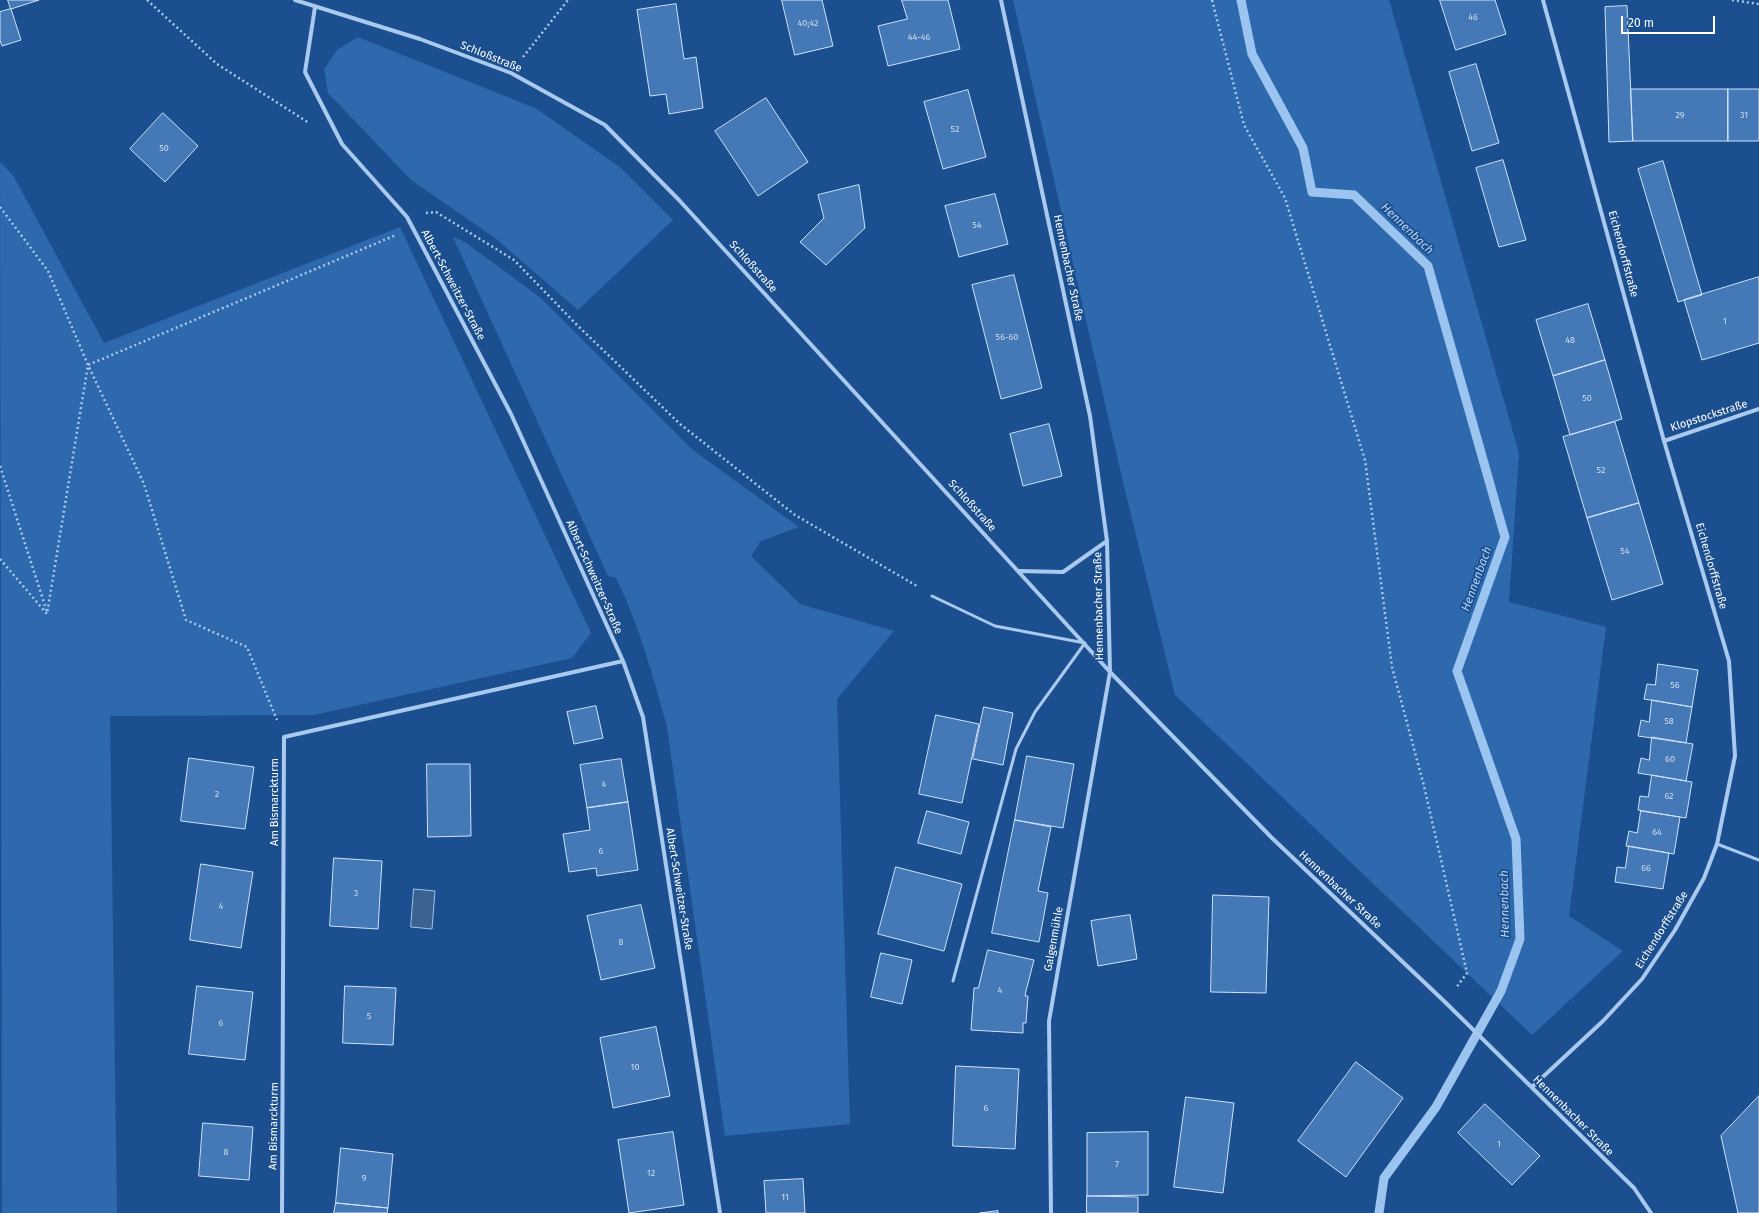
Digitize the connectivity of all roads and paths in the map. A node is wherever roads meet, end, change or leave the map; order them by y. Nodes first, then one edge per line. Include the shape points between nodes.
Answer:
1 (147, 0) edge
2 (295, 0) edge
3 (568, 0) edge
4 (1001, 0) edge
5 (1212, 0) edge
6 (1543, 0) edge
7 (1732, 0) edge
8 (1759, 4) edge
9 (315, 7) junction
10 (510, 73) junction
11 (342, 144) junction
12 (0, 207) edge
13 (407, 217) junction
14 (413, 228) junction
15 (88, 365) junction
16 (1759, 409) edge
17 (1664, 441) junction
18 (0, 466) edge
19 (1107, 541) junction
20 (0, 559) edge
21 (1018, 571) junction
22 (932, 596) joint
23 (47, 614) junction
24 (1085, 643) junction
25 (623, 661) junction
26 (1110, 672) junction
27 (284, 737) junction
28 (1717, 844) junction
29 (1759, 860) edge
30 (953, 981) dead end
31 (1445, 1002) junction
32 (1532, 1087) junction
33 (282, 1213) edge
34 (720, 1213) edge
35 (1051, 1213) edge
36 (1651, 1213) edge

1 - 11 path via 217,64
2 - 9 street, Schloßstraße
3 - 10 path
4 - 19 street, Hennenbacher Straße via 1090,416
5 - 31 path via 1244,125 1286,198 1365,460 1392,667 1424,786 1467,973
6 - 17 street, Eichendorffstraße
7 - 8 path
9 - 10 street, Schloßstraße via 420,40
9 - 11 street, Albert-Schweitzer-Straße via 305,72
10 - 21 street, Schloßstraße via 605,125 679,200
11 - 13 street, Albert-Schweitzer-Straße
12 - 15 path via 48,271
13 - 14 street, Albert-Schweitzer-Straße
13 - 22 path via 436,212 514,260 680,424 795,515
14 - 15 path
14 - 25 street, Albert-Schweitzer-Straße via 511,414
15 - 23 path
15 - 27 path via 144,484 186,620 247,647
16 - 17 street, Klopstockstraße
17 - 28 street, Eichendorffstraße via 1729,661 1735,756
18 - 23 path
19 - 21 street, Hennenbacher Straße via 1063,572
19 - 26 street, Hennenbacher Straße
20 - 23 path
21 - 24 street, Schloßstraße
22 - 24 lane via 995,626
24 - 26 street, Schloßstraße
24 - 30 lane via 1035,712 1016,749
25 - 27 street
25 - 34 street, Albert-Schweitzer-Straße via 643,718
26 - 31 street, Hennenbacher Straße via 1272,838
26 - 35 street, Galgenmühle via 1049,1021
27 - 33 street, Am Bismarckturm
28 - 29 lane
28 - 32 street, Eichendorffstraße via 1704,878 1676,930 1642,979 1603,1021
31 - 32 street, Hennenbacher Straße
32 - 36 street, Hennenbacher Straße via 1634,1188

